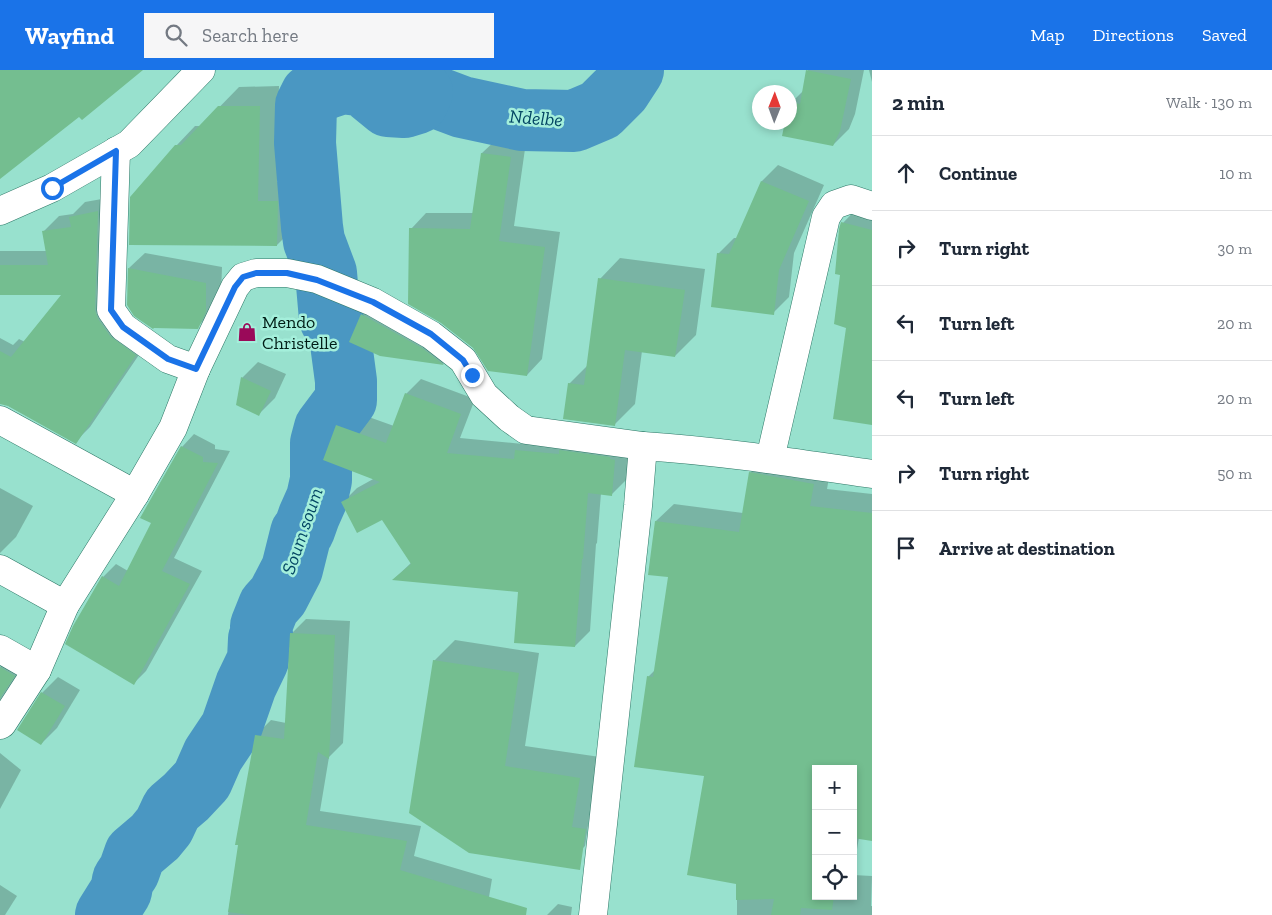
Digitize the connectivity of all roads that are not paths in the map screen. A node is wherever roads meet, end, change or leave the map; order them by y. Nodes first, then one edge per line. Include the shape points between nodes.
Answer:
1 (202, 70) edge
2 (116, 151) junction
3 (872, 206) edge
4 (0, 211) edge
5 (196, 369) junction
6 (0, 420) edge
7 (643, 446) junction
8 (770, 459) junction
9 (872, 474) edge
10 (135, 494) junction
11 (0, 569) edge
12 (65, 605) junction
13 (0, 649) edge
14 (36, 670) junction
15 (0, 725) edge
16 (593, 915) edge

1 - 2 street via 129,144
2 - 4 street via 52,188
2 - 5 street via 111,310 123,327 168,359
3 - 8 street via 851,199 834,205 826,217
5 - 7 street via 235,287 243,277 256,273 287,273 317,280 373,302 431,334 463,360 484,395 526,430
5 - 10 street via 173,428
6 - 10 street
7 - 8 street
7 - 16 street
8 - 9 street
10 - 12 street
11 - 12 street
12 - 14 street
13 - 14 street
14 - 15 street

